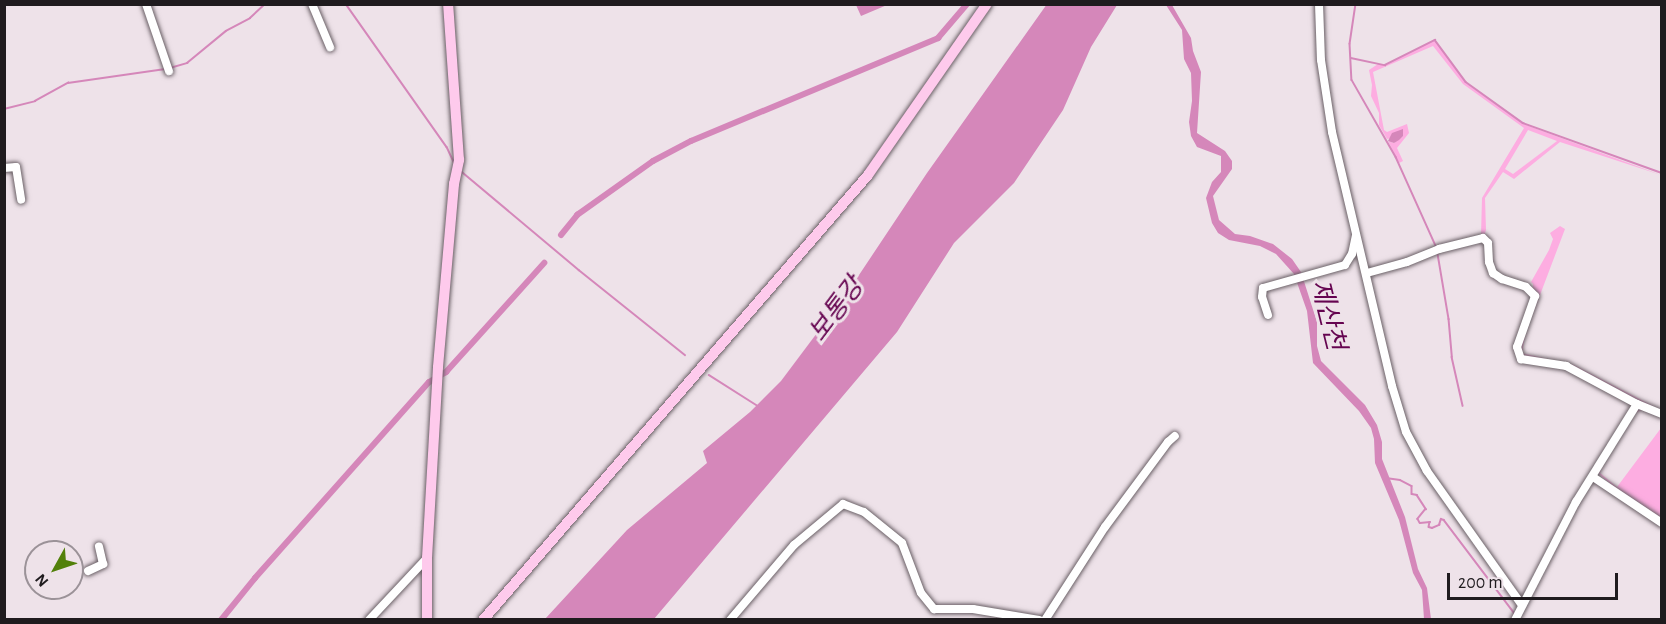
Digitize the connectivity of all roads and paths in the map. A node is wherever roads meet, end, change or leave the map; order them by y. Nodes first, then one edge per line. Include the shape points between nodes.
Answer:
1 (147, 4) edge
2 (312, 4) edge
3 (448, 4) edge
4 (987, 4) edge
5 (1319, 4) edge
6 (330, 47) dead end
7 (169, 71) dead end
8 (4, 168) edge
9 (21, 200) dead end
10 (1357, 230) junction
11 (1366, 273) junction
12 (1268, 315) dead end
13 (1637, 404) junction
14 (1662, 414) edge
15 (1175, 436) dead end
16 (1593, 477) junction
17 (1662, 523) edge
18 (99, 546) dead end
19 (427, 558) junction
20 (88, 571) dead end
21 (1522, 605) junction
22 (369, 620) edge
23 (426, 620) edge
24 (483, 620) edge
25 (730, 620) edge
26 (1039, 620) edge
27 (1045, 620) edge
28 (1515, 620) edge

1 - 7 street
2 - 6 street
3 - 19 main road via 459,160 438,367
4 - 24 main road via 868,175
5 - 10 street via 1321,60 1332,132
8 - 9 street via 16,166
10 - 11 street
10 - 12 street via 1352,254 1345,265 1263,288
11 - 13 street via 1483,238 1488,243 1493,273 1526,287 1535,296 1517,347 1519,356 1566,366
11 - 21 street via 1406,432 1427,471
13 - 14 street
13 - 16 street
15 - 27 street via 1099,535
16 - 17 street
16 - 21 street
18 - 20 street via 103,564
19 - 22 street
19 - 23 main road
21 - 28 street
25 - 26 street via 794,545 843,504 864,512 902,543 921,594 934,609 973,609

